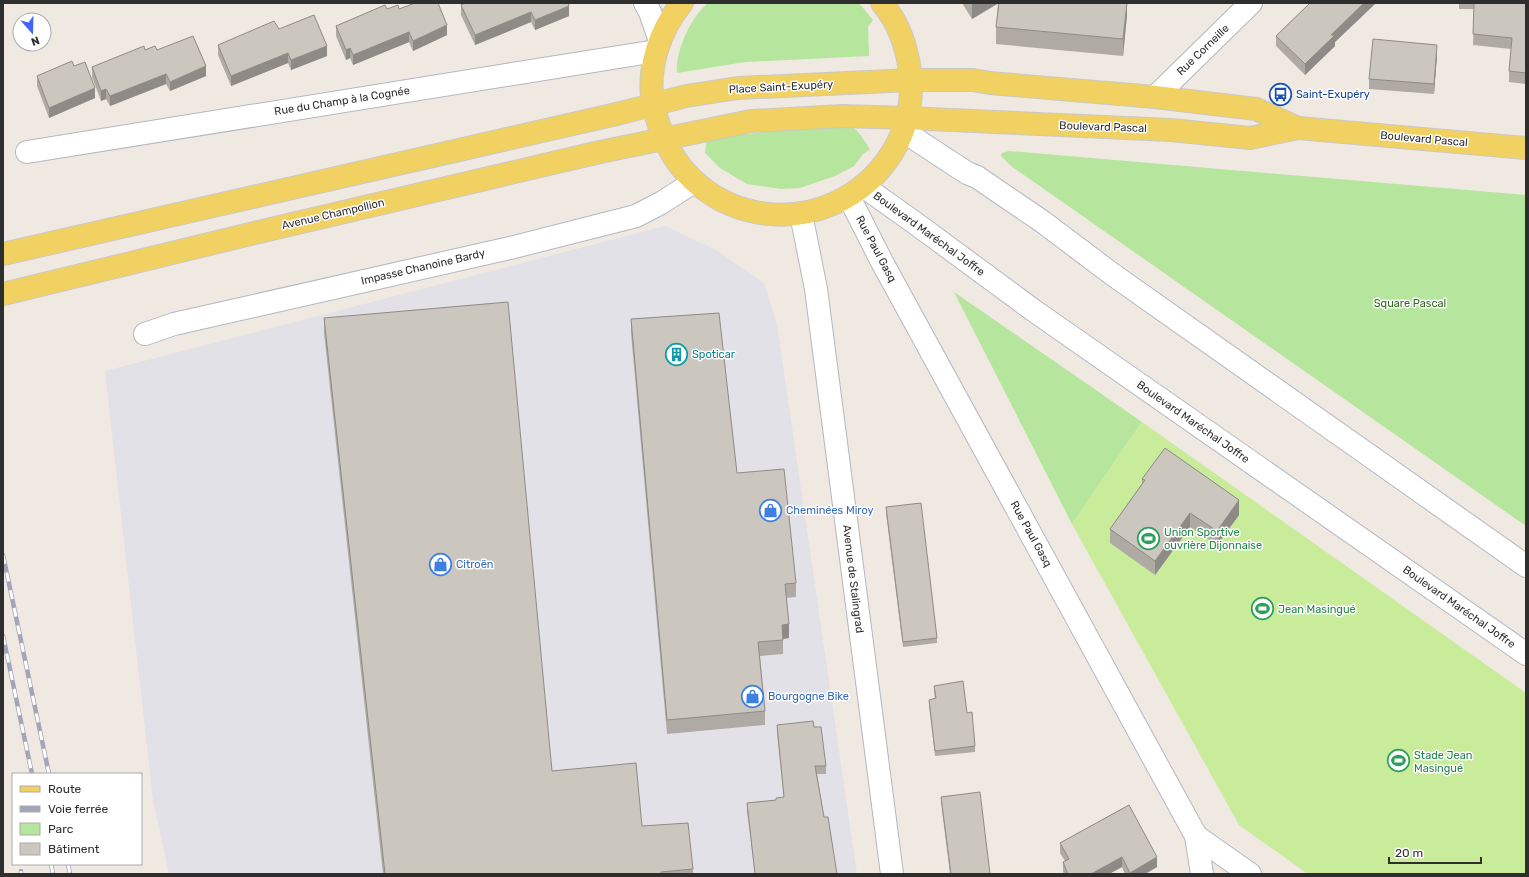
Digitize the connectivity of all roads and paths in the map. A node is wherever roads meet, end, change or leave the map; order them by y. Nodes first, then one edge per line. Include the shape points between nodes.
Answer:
1 (645, 3) edge
2 (682, 3) edge
3 (882, 3) edge
4 (1251, 3) edge
5 (658, 46) junction
6 (911, 80) junction
7 (1155, 97) junction
8 (653, 105) junction
9 (905, 125) junction
10 (1298, 128) junction
11 (663, 139) junction
12 (1526, 148) edge
13 (27, 152) dead end
14 (694, 182) junction
15 (856, 192) junction
16 (801, 214) junction
17 (3, 254) edge
18 (3, 294) edge
19 (145, 334) dead end
20 (1526, 566) edge
21 (1526, 654) edge
22 (1196, 836) junction
23 (892, 874) edge
24 (1202, 874) edge
25 (1250, 874) edge

1 - 5 street via 650,12
2 - 5 main road via 664,31
3 - 6 main road via 900,32 908,55
4 - 7 street, Rue Corneille
5 - 8 main road via 652,76
5 - 13 street, Rue du Champ à la Cognée
6 - 7 main road, Boulevard Pascal via 973,80
6 - 8 main road, Place Saint-Exupéry via 738,88 686,96
6 - 9 main road via 911,100
7 - 10 main road, Boulevard Pascal via 1256,109
8 - 11 main road
8 - 17 main road
9 - 10 main road, Boulevard Pascal via 1171,130 1250,138
9 - 11 main road via 842,116 751,121
9 - 15 main road via 897,146 883,167
9 - 20 street via 967,173 977,177 1043,222 1112,274
10 - 12 main road, Boulevard Pascal
11 - 14 main road via 679,166
11 - 18 main road, Avenue Champollion via 275,228
14 - 16 main road via 708,193 750,212 773,215
14 - 19 street, Impasse Chanoine Bardy via 636,216 510,248 174,324
15 - 16 main road via 827,207
15 - 21 street, Boulevard Maréchal Joffre via 915,223 1033,310
15 - 22 street, Rue Paul Gasq via 882,262
16 - 23 street, Avenue de Stalingrad via 816,289
22 - 24 street, Rue Paul Gasq
22 - 25 street

